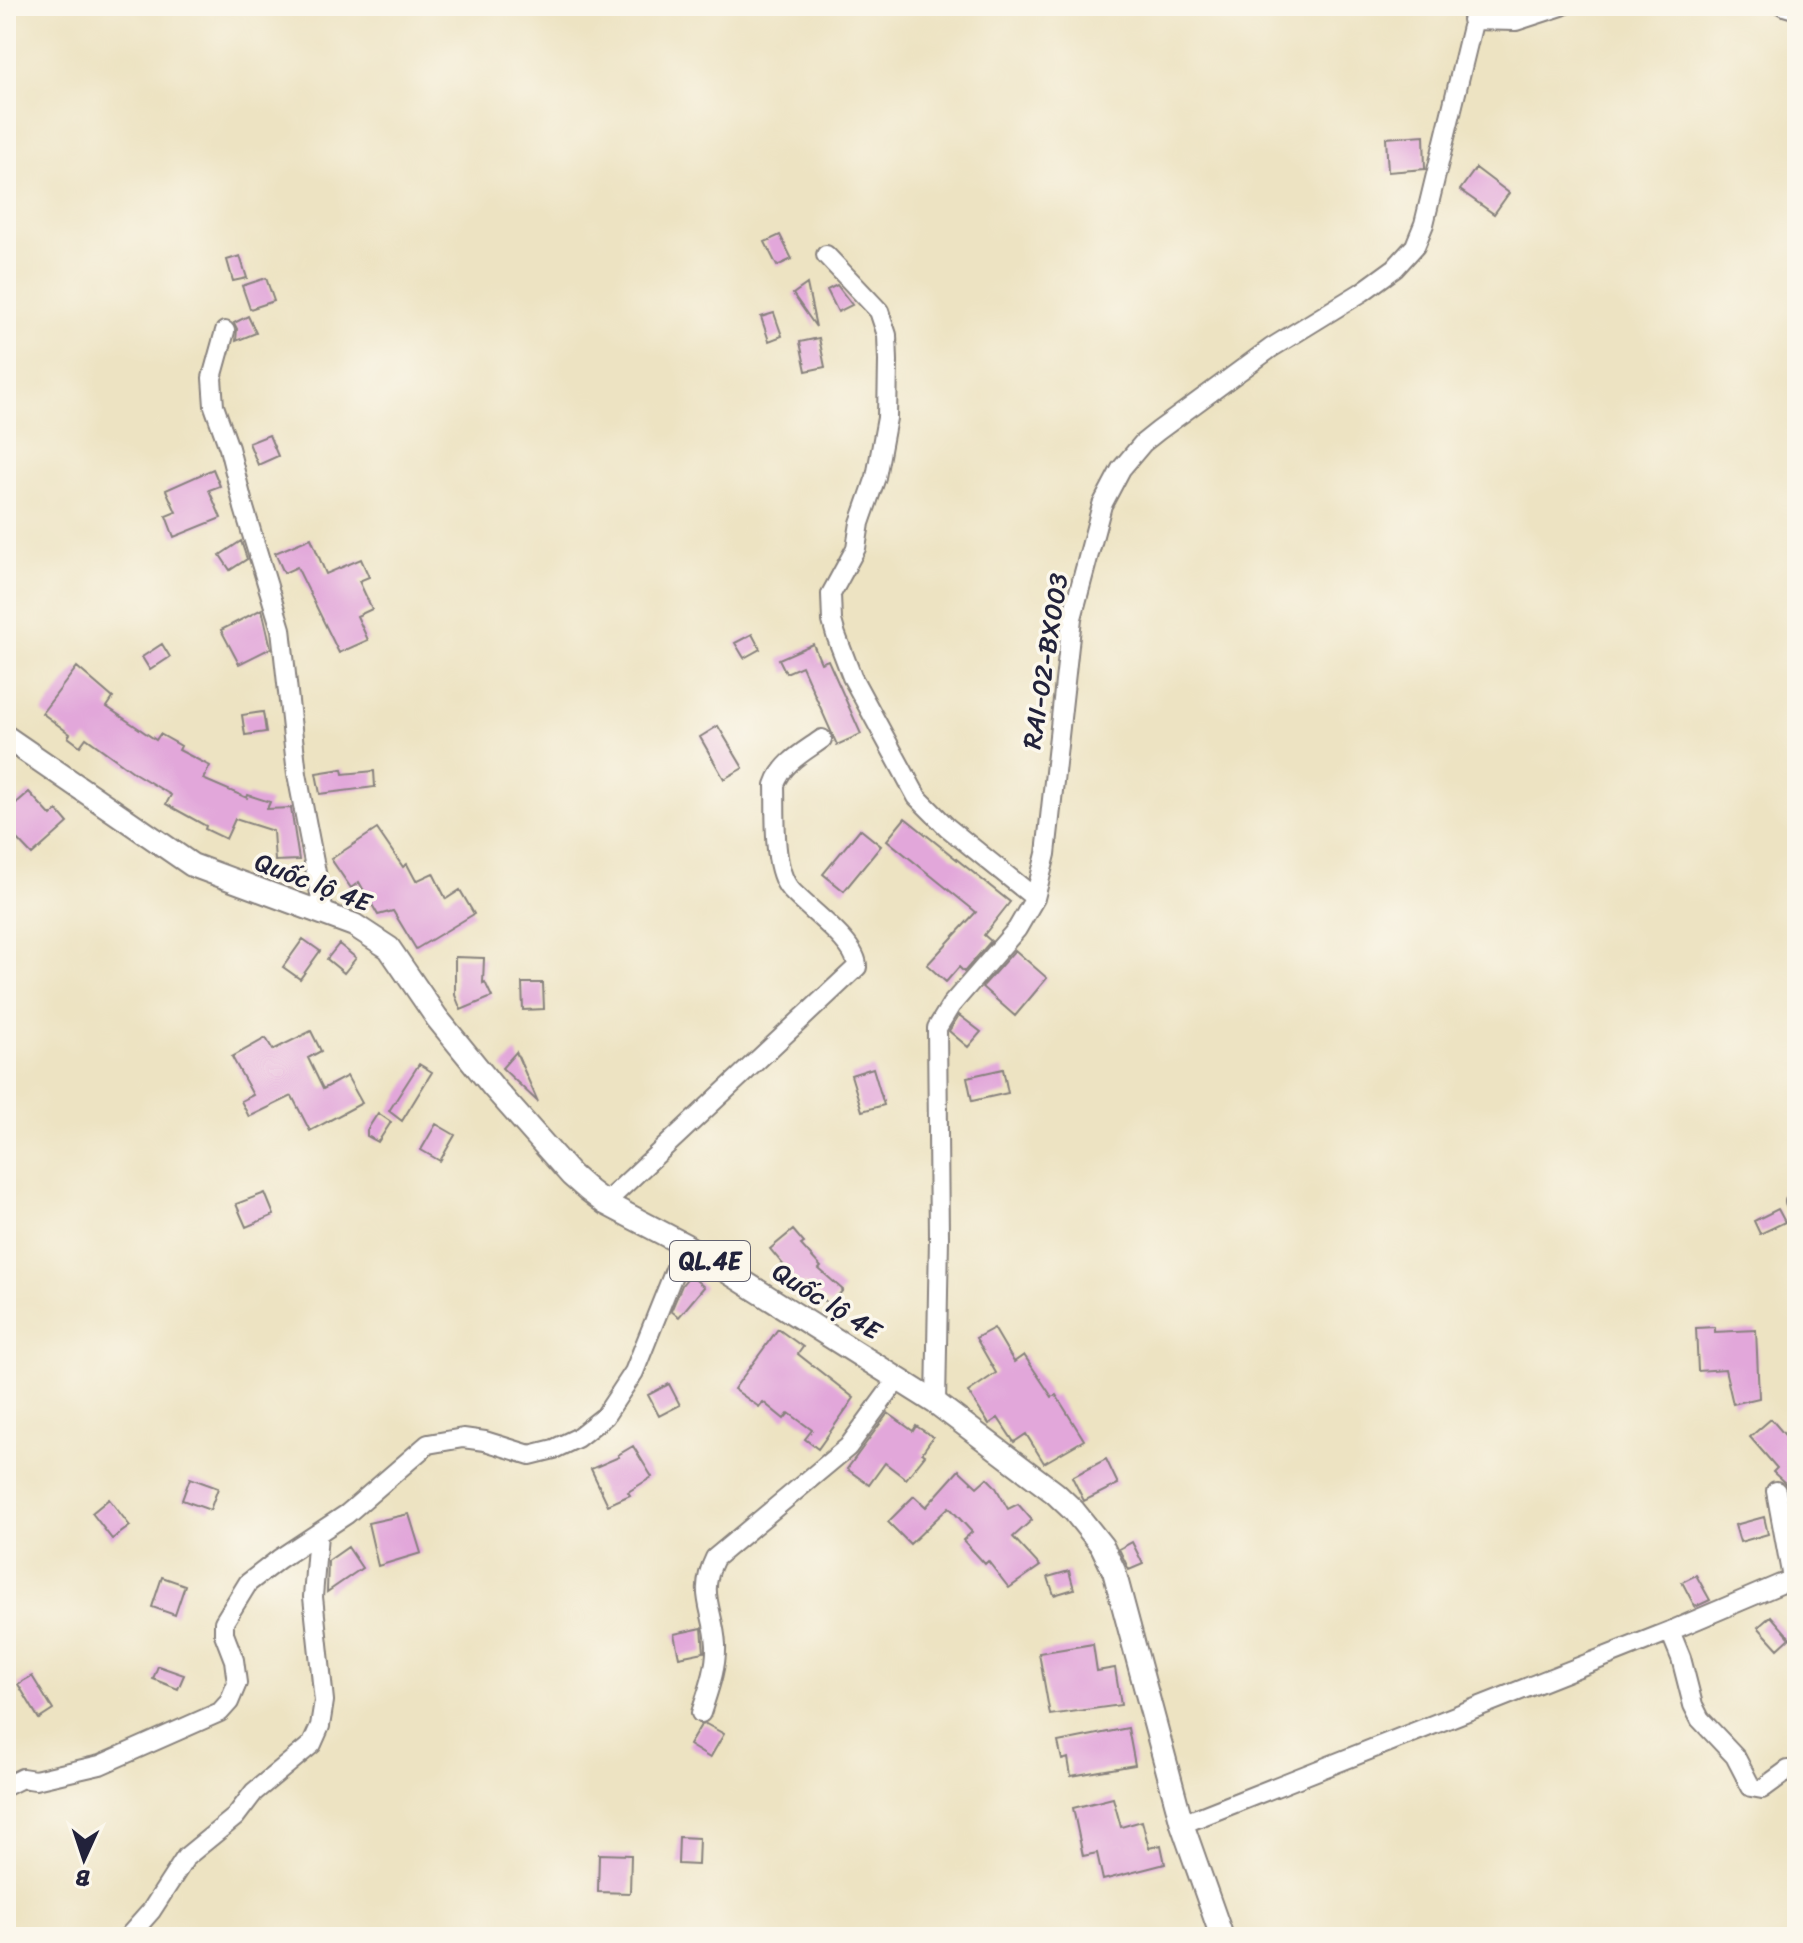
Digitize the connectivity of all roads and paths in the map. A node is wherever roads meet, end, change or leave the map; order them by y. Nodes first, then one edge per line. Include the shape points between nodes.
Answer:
1 (1562, 6) edge
2 (1784, 6) edge
3 (1797, 10) edge
4 (1474, 13) edge
5 (826, 255) dead end
6 (225, 331) dead end
7 (6, 737) edge
8 (822, 739) dead end
9 (1035, 898) junction
10 (324, 914) junction
11 (605, 1203) junction
12 (685, 1245) junction
13 (897, 1380) junction
14 (936, 1403) junction
15 (1776, 1491) dead end
16 (318, 1534) junction
17 (1795, 1577) edge
18 (1670, 1631) junction
19 (701, 1713) dead end
20 (1788, 1770) dead end
21 (6, 1786) edge
22 (1182, 1824) junction
23 (128, 1937) edge
24 (1222, 1937) edge

1 - 4 street via 1516,21
2 - 3 street
4 - 9 street, RAI-02-BX003 via 1415,246 1362,292 1271,348 1143,443 1106,496 1072,618 1046,854
5 - 9 street via 879,311 888,361 887,418 876,477 856,548 831,594 836,635 852,677 917,797
6 - 10 street via 212,378 214,406 281,629 297,774
7 - 10 main road, Quốc lộ 4E / QL.4E via 192,865
8 - 11 street via 786,766 775,785 781,877 849,947 857,967
9 - 14 street, RAI-02-BX003 via 1017,929 937,1028
10 - 11 main road, Quốc lộ 4E / QL.4E via 354,925 389,948 494,1088 571,1175
11 - 12 main road, Quốc lộ 4E / QL.4E
12 - 13 main road, Quốc lộ 4E / QL.4E
12 - 16 street via 634,1372 605,1416 577,1438 530,1455 463,1438 428,1444
13 - 14 main road, Quốc lộ 4E / QL.4E
13 - 19 street via 848,1447 715,1558 706,1576 706,1595 716,1645 713,1678
14 - 22 main road, Quốc lộ 4E / QL.4E via 1055,1493 1102,1546 1114,1571
15 - 17 street
16 - 21 street via 248,1583 231,1608 224,1634 237,1683 220,1712 100,1765 35,1780 22,1778
16 - 23 street via 313,1597 324,1701 312,1744 186,1857
17 - 18 street
18 - 20 street via 1700,1719 1735,1756 1751,1787 1762,1789
18 - 22 street
22 - 24 main road, Quốc lộ 4E / QL.4E

